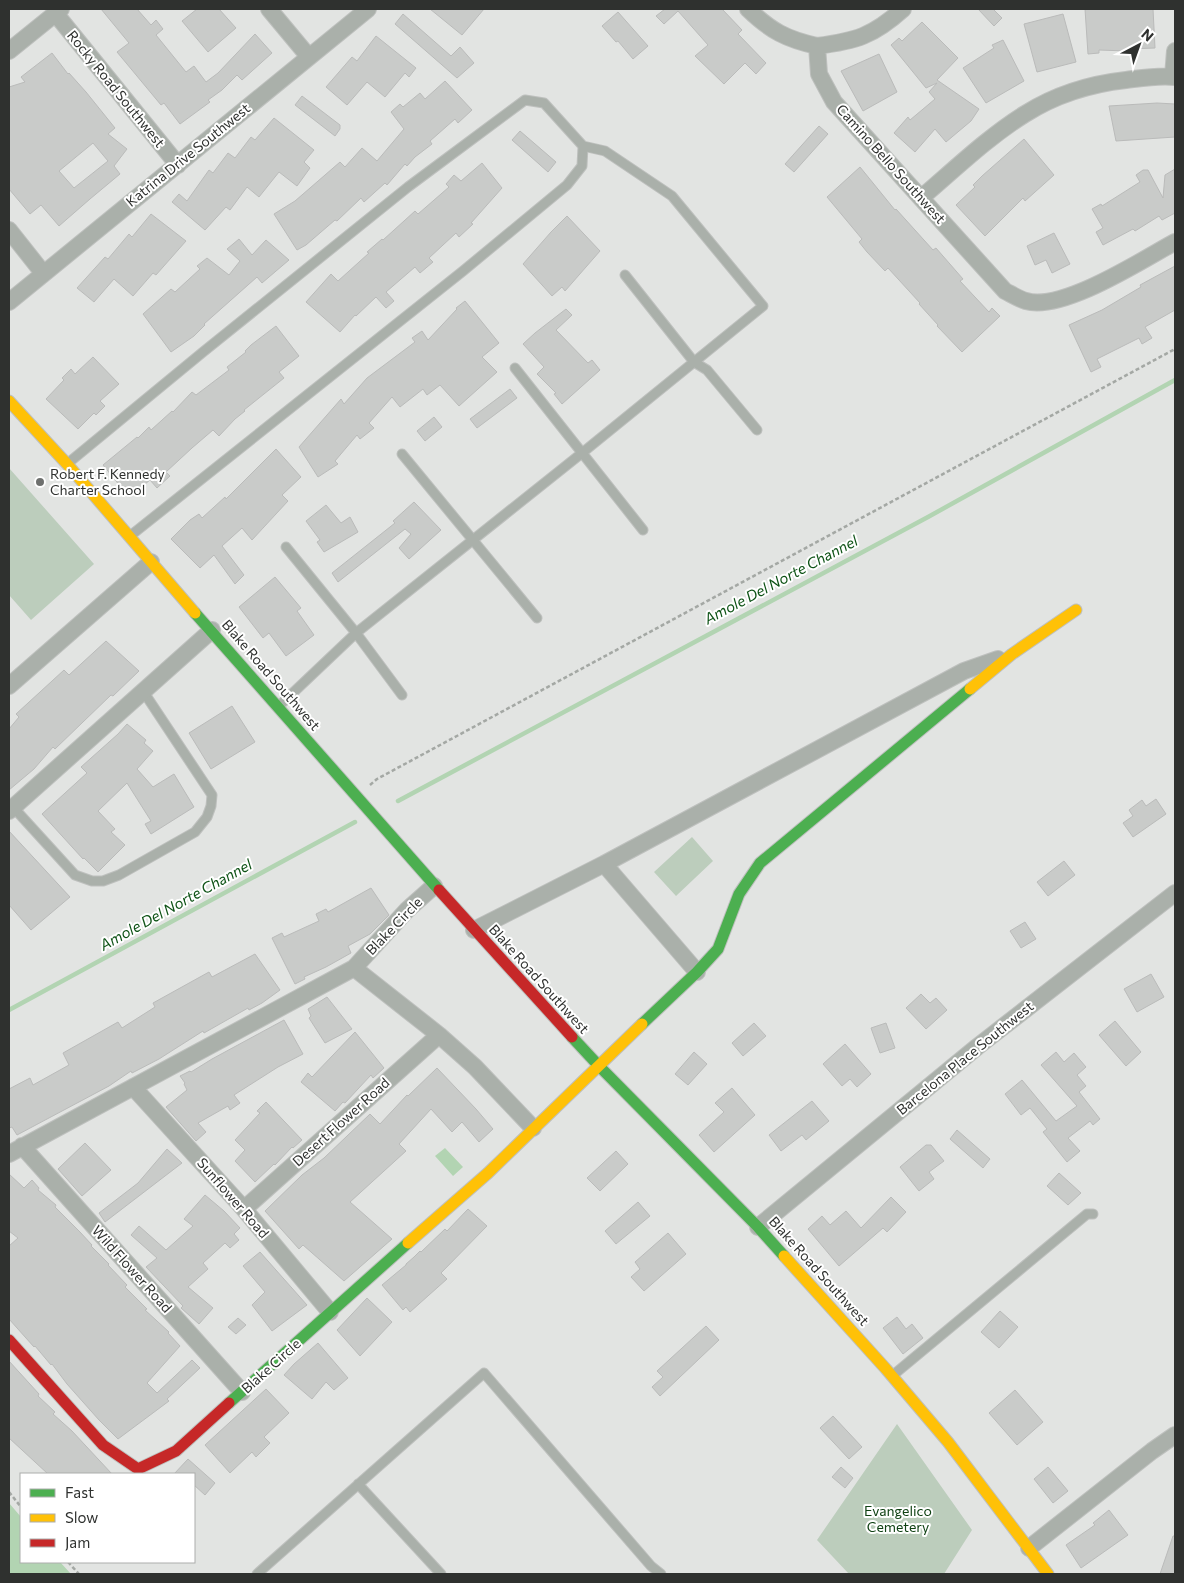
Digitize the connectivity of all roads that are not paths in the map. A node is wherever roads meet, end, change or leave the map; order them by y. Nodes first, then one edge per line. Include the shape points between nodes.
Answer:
1 (269, 9) edge
2 (368, 9) edge
3 (748, 9) edge
4 (903, 9) edge
5 (58, 11) edge
6 (817, 46) junction
7 (9, 51) edge
8 (1175, 51) edge
9 (308, 57) junction
10 (1174, 76) edge
11 (582, 146) junction
12 (178, 165) junction
13 (921, 198) junction
14 (9, 230) edge
15 (1175, 242) edge
16 (43, 273) junction
17 (625, 275) dead end
18 (9, 302) edge
19 (694, 362) junction
20 (515, 368) dead end
21 (9, 401) edge
22 (757, 430) dead end
23 (402, 454) dead end
24 (582, 454) junction
25 (67, 464) junction
26 (644, 530) dead end
27 (130, 536) junction
28 (473, 540) junction
29 (286, 547) dead end
30 (151, 562) junction
31 (1076, 610) dead end
32 (537, 618) dead end
33 (212, 630) junction
34 (356, 634) junction
35 (1012, 654) junction
36 (9, 686) edge
37 (143, 691) junction
38 (402, 695) dead end
39 (279, 706) junction
40 (11, 809) edge
41 (604, 864) junction
42 (434, 886) junction
43 (1175, 893) edge
44 (474, 930) junction
45 (354, 968) junction
46 (697, 972) junction
47 (439, 1035) junction
48 (598, 1065) junction
49 (134, 1087) junction
50 (533, 1128) junction
51 (16, 1150) edge
52 (244, 1209) junction
53 (1093, 1214) dead end
54 (758, 1227) junction
55 (330, 1312) junction
56 (9, 1340) edge
57 (892, 1376) junction
58 (242, 1392) junction
59 (1175, 1435) edge
60 (358, 1484) junction
61 (1029, 1548) junction
62 (257, 1574) edge
63 (441, 1574) edge
64 (661, 1574) edge
65 (1048, 1574) edge

1 - 9 street
2 - 9 street, Katrina Drive Southwest
3 - 6 street via 778,34
4 - 6 street via 868,35
5 - 7 street
5 - 12 street, Rocky Road Southwest
6 - 13 street, Camino Bello Southwest via 819,74 834,102
8 - 10 street
9 - 12 street, Katrina Drive Southwest
10 - 13 street via 1092,86 1046,102 1004,128
11 - 19 lane via 605,151 672,196 763,306
11 - 25 lane via 544,103 525,100 408,187
11 - 27 lane via 582,166 567,185
12 - 16 street, Katrina Drive Southwest
13 - 15 street, Camino Bello Southwest via 1005,291 1027,301 1051,302 1076,294
14 - 16 street
16 - 18 street, Katrina Drive Southwest
17 - 19 lane
19 - 22 lane via 707,370
19 - 24 lane
20 - 24 lane
21 - 25 main road, Blake Road Southwest
23 - 28 lane
24 - 26 lane
24 - 28 lane
25 - 27 main road, Blake Road Southwest
27 - 30 main road, Blake Road Southwest
28 - 32 lane
28 - 34 lane
29 - 34 lane
30 - 33 main road, Blake Road Southwest
30 - 36 street
31 - 35 main road, Blake Circle
33 - 37 street
33 - 39 main road, Blake Road Southwest
34 - 38 lane
34 - 39 lane
35 - 41 street via 964,672
35 - 46 main road, Blake Circle via 760,863 739,894 718,949
37 - 40 street
37 - 40 lane via 212,795 207,817 195,832 119,875 92,881 75,875
39 - 42 main road, Blake Road Southwest
41 - 44 street
41 - 46 street
42 - 44 main road, Blake Road Southwest
42 - 45 street, Blake Circle via 407,910
43 - 54 street, Barcelona Place Southwest via 977,1047
44 - 48 main road, Blake Road Southwest
45 - 47 street, Blake Circle
45 - 49 street, Blake Circle
46 - 48 main road, Blake Circle
47 - 50 street, Blake Circle via 475,1067
47 - 52 street, Desert Flower Road
48 - 50 main road, Blake Circle
48 - 54 main road, Blake Road Southwest
49 - 51 street, Blake Circle
49 - 52 street, Sunflower Road
50 - 55 main road, Blake Circle via 488,1173
51 - 58 street, Wild Flower Road
52 - 55 street, Sunflower Road
53 - 57 lane via 1087,1214
54 - 57 main road, Blake Road Southwest
55 - 58 main road, Blake Circle
56 - 58 main road, Blake Circle via 103,1445 138,1469 176,1451
57 - 61 main road, Blake Road Southwest via 948,1442
59 - 61 street
60 - 62 lane
60 - 63 lane
60 - 64 lane via 484,1373
61 - 65 main road, Blake Road Southwest

